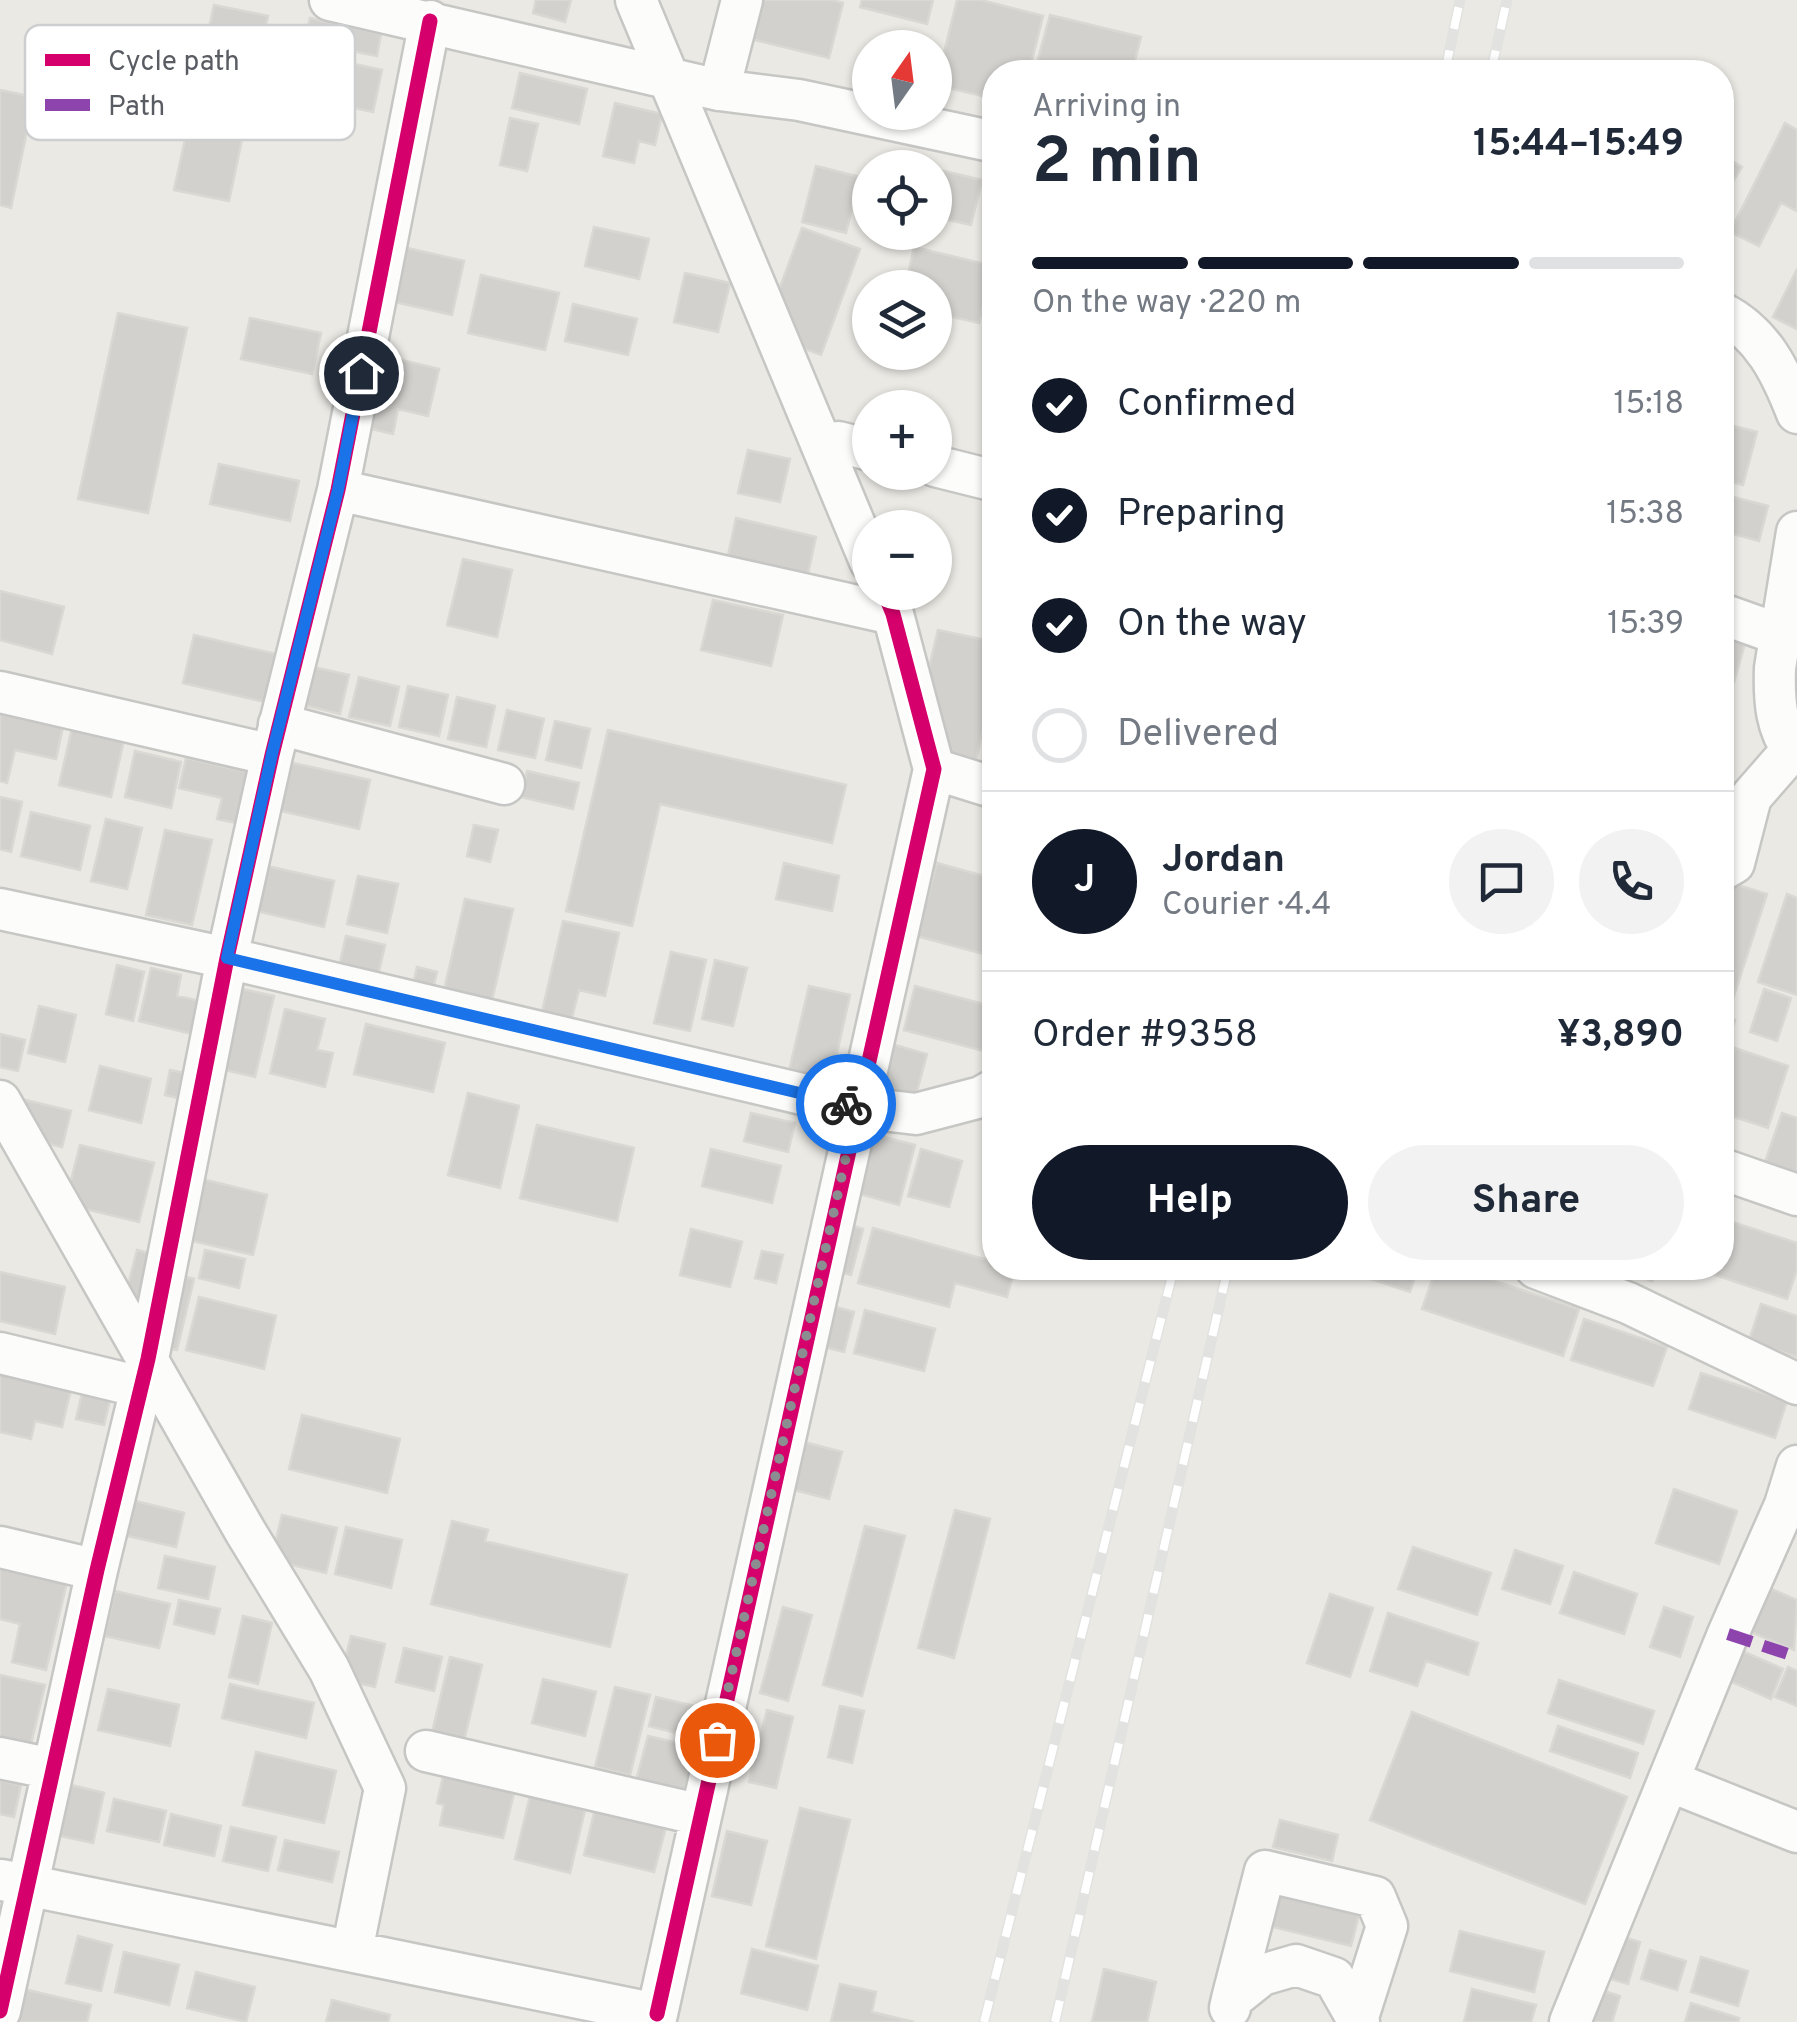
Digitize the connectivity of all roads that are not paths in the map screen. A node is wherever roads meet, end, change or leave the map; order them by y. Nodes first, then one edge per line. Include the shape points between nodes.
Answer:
1 (330, 0) edge
2 (636, 0) edge
3 (742, 0) edge
4 (430, 21) junction
5 (666, 78) junction
6 (719, 90) junction
7 (982, 139) edge
8 (1734, 319) edge
9 (1797, 413) edge
10 (821, 444) junction
11 (852, 446) edge
12 (952, 471) edge
13 (982, 479) edge
14 (338, 490) junction
15 (852, 517) edge
16 (1797, 532) edge
17 (852, 596) edge
18 (890, 610) edge
19 (1734, 618) edge
20 (1781, 634) junction
21 (0, 692) edge
22 (275, 739) junction
23 (1795, 753) edge
24 (934, 769) junction
25 (504, 784) dead end
26 (982, 784) edge
27 (1734, 863) edge
28 (0, 909) edge
29 (227, 958) junction
30 (982, 1097) edge
31 (0, 1102) edge
32 (857, 1107) junction
33 (1734, 1173) edge
34 (1797, 1195) edge
35 (1568, 1280) edge
36 (0, 1352) edge
37 (144, 1373) junction
38 (1797, 1384) edge
39 (1797, 1466) edge
40 (0, 1547) edge
41 (97, 1570) junction
42 (426, 1751) dead end
43 (0, 1758) edge
44 (53, 1769) junction
45 (1669, 1781) junction
46 (701, 1814) junction
47 (1797, 1832) edge
48 (14, 1882) edge
49 (352, 1951) junction
50 (1230, 2010) edge
51 (0, 2011) edge
52 (656, 2018) edge
53 (1358, 2020) edge
54 (1570, 2022) edge

1 - 4 street
2 - 5 street
3 - 6 street
4 - 5 street
4 - 14 street
5 - 6 street
5 - 10 street
6 - 7 street
8 - 9 street via 1779,368
10 - 11 street
10 - 15 street
12 - 13 street
14 - 17 street
14 - 22 street
16 - 20 street
18 - 24 street
19 - 20 street
20 - 23 street via 1774,690 1780,729
21 - 22 street
22 - 25 street
22 - 29 street
23 - 27 street via 1751,797
24 - 26 street
24 - 32 street
28 - 29 street
29 - 32 street
29 - 37 street
30 - 32 street via 916,1114
31 - 37 street
32 - 46 street
33 - 34 street
35 - 38 street
36 - 37 street
37 - 41 street
37 - 49 street via 329,1669 385,1788
39 - 45 street
40 - 41 street
41 - 44 street
42 - 46 street
43 - 44 street
44 - 48 street
45 - 47 street
45 - 54 street
46 - 52 street
48 - 49 street
48 - 51 street
49 - 52 street
50 - 53 street via 1262,1975 1296,1965 1334,1978
50 - 53 street via 1265,1871 1374,1896 1387,1926

